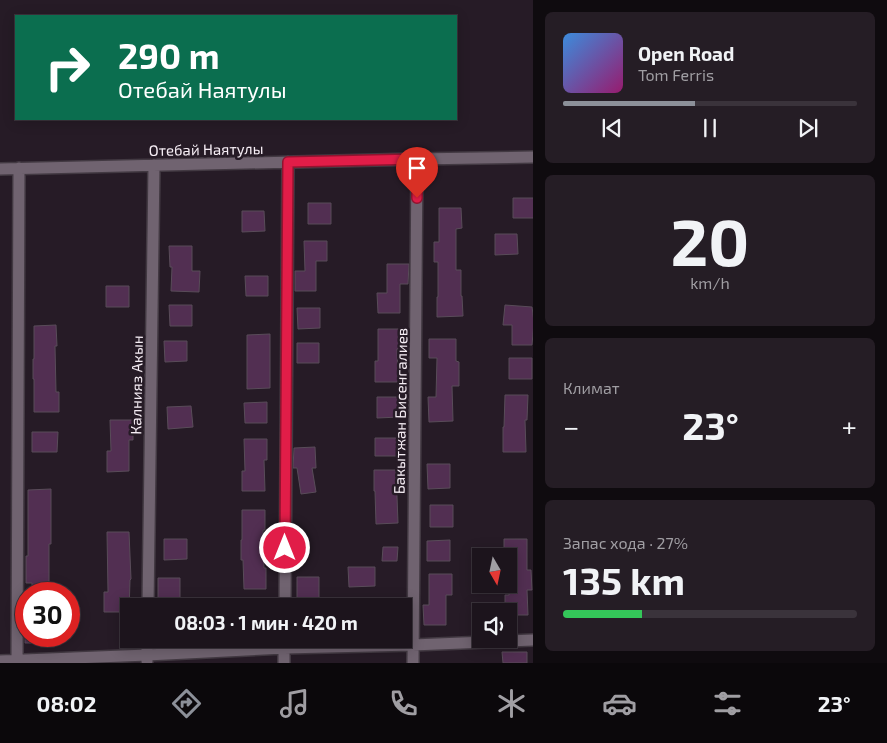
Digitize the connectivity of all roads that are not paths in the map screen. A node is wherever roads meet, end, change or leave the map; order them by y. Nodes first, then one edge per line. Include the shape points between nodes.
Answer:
1 (533, 157) edge
2 (417, 159) junction
3 (288, 162) junction
4 (154, 165) junction
5 (19, 168) junction
6 (0, 169) edge
7 (148, 598) edge
8 (285, 598) edge
9 (533, 640) edge
10 (413, 645) junction
11 (247, 648) edge
12 (284, 648) edge
13 (147, 659) edge
14 (0, 661) edge
15 (17, 662) edge
16 (284, 663) edge
17 (413, 663) edge

1 - 2 street, Отебай Наятулы
2 - 3 street, Отебай Наятулы
2 - 10 street, Бакытжан Бисенгалиев
3 - 4 street, Отебай Наятулы
3 - 8 street
4 - 5 street, Отебай Наятулы
4 - 7 street, Калнияз Акын
5 - 6 street, Отебай Наятулы
5 - 15 street
9 - 10 street
10 - 17 street, Бакытжан Бисенгалиев
11 - 13 street
12 - 16 street
13 - 15 street
14 - 15 street

